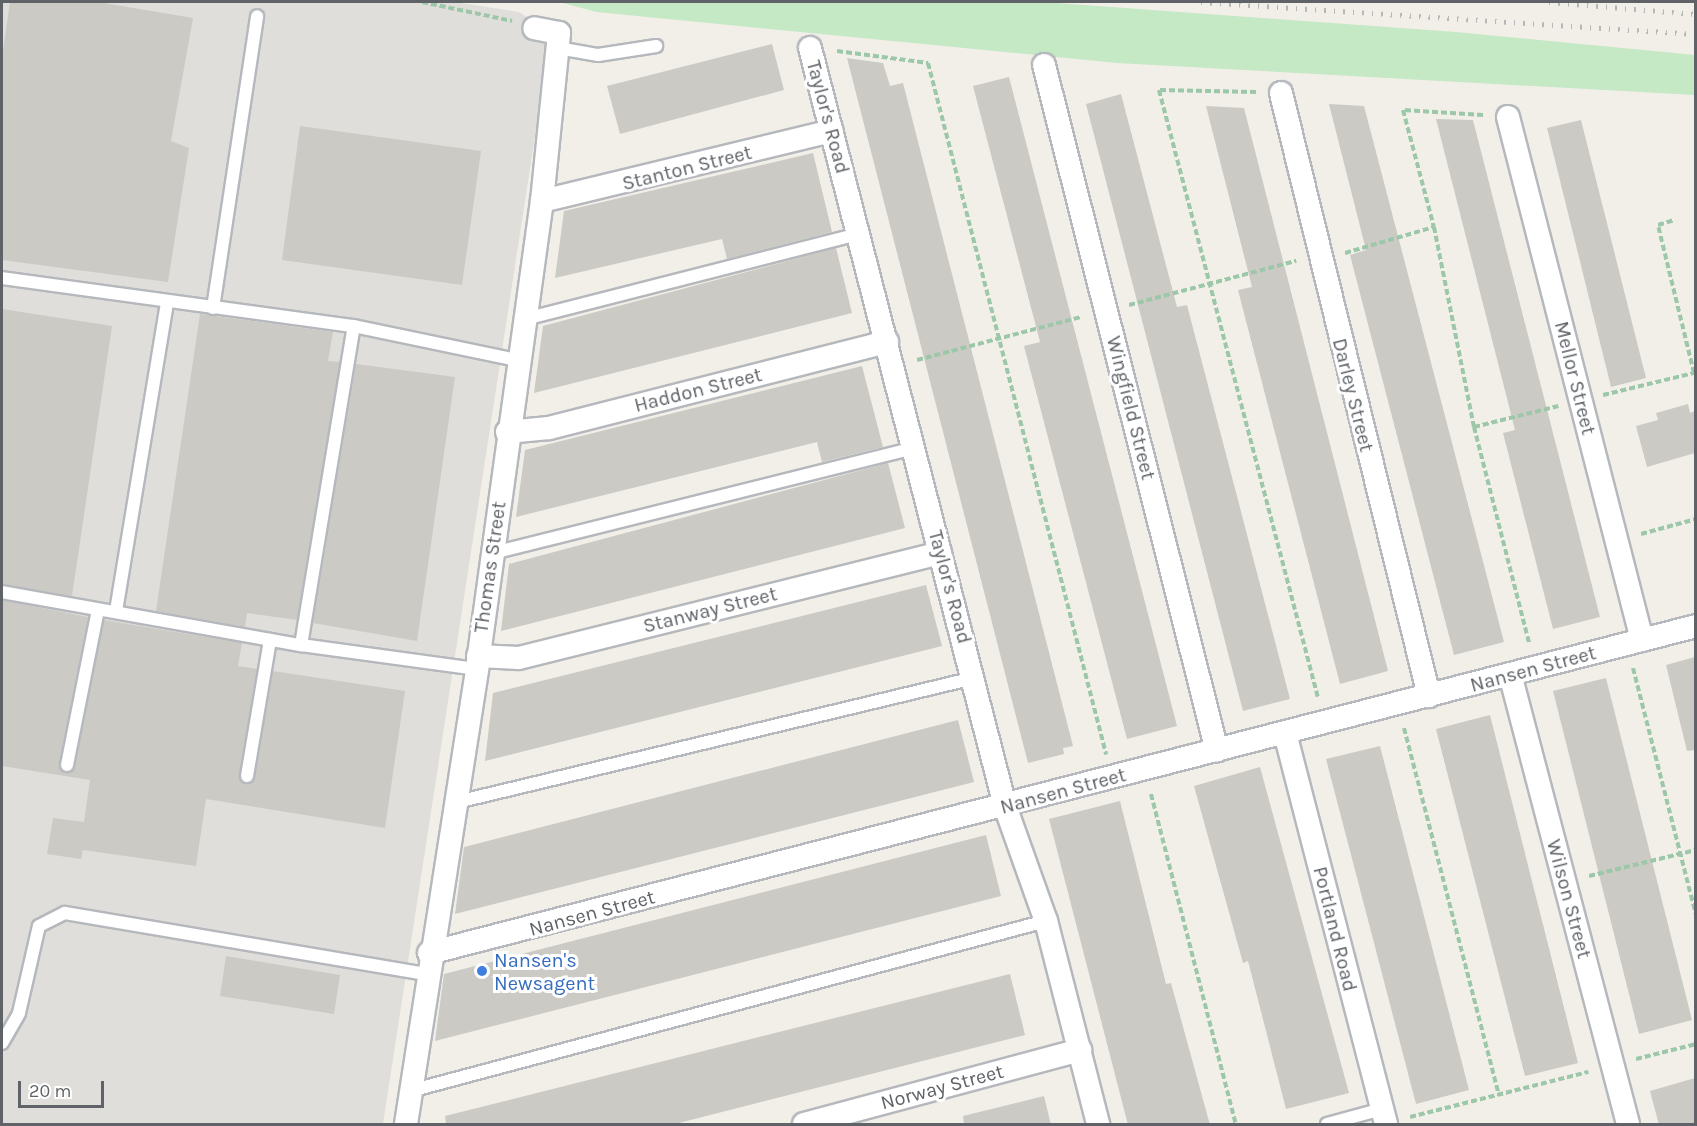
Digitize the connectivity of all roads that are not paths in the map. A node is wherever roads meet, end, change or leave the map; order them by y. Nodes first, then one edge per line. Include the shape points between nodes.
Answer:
1 (257, 16) dead end
2 (534, 28) road end
3 (656, 46) dead end
4 (558, 48) junction
5 (810, 48) road end
6 (1044, 65) dead end
7 (1281, 93) road end
8 (1508, 117) road end
9 (832, 131) junction
10 (542, 201) junction
11 (859, 234) junction
12 (2, 279) edge
13 (167, 303) junction
14 (213, 308) junction
15 (525, 320) junction
16 (354, 326) junction
17 (887, 342) junction
18 (517, 360) junction
19 (507, 432) junction
20 (914, 448) junction
21 (493, 553) junction
22 (940, 553) junction
23 (2, 592) edge
24 (98, 609) junction
25 (116, 611) junction
26 (1695, 626) edge
27 (270, 640) junction
28 (1634, 642) junction
29 (301, 645) junction
30 (477, 663) junction
31 (1510, 674) junction
32 (974, 678) junction
33 (1429, 696) junction
34 (1285, 733) junction
35 (1217, 751) junction
36 (67, 765) dead end
37 (247, 776) dead end
38 (457, 802) junction
39 (1005, 806) junction
40 (1046, 921) junction
41 (427, 964) junction
42 (2, 1043) edge
43 (1080, 1050) junction
44 (410, 1091) junction
45 (1384, 1119) edge
46 (406, 1125) edge
47 (804, 1125) edge
48 (1098, 1125) edge
49 (1327, 1125) edge
50 (1628, 1125) edge

1 - 14 lane
2 - 4 street via 559,33
3 - 4 lane via 598,55
4 - 10 street, Thomas Street
5 - 9 street, Taylor's Road
6 - 35 street, Wingfield Street
7 - 33 street, Darley Street
8 - 28 street, Mellor Street via 1617,541
9 - 10 street, Stanton Street
9 - 11 street, Taylor's Road
10 - 15 street, Thomas Street
11 - 15 lane
11 - 17 street, Taylor's Road
12 - 13 lane
13 - 14 lane
13 - 25 lane
14 - 16 lane
15 - 18 street, Thomas Street
16 - 18 lane
16 - 29 lane
17 - 19 street, Haddon Street via 549,428
17 - 20 street, Taylor's Road
18 - 19 street, Thomas Street
19 - 21 street, Thomas Street
20 - 21 lane
20 - 22 street, Taylor's Road
21 - 30 street, Thomas Street
22 - 30 street, Stanway Street via 519,658
22 - 32 street, Taylor's Road
23 - 24 lane
24 - 25 lane
24 - 36 lane
25 - 27 lane
26 - 28 street, Nansen Street
27 - 29 lane
27 - 37 lane
28 - 31 street, Nansen Street
29 - 30 lane
30 - 38 street, Thomas Street
31 - 33 street, Nansen Street
31 - 50 street, Wilson Street
32 - 38 lane
32 - 39 street, Taylor's Road
33 - 34 street, Nansen Street
34 - 35 street, Nansen Street
34 - 45 street, Portland Road
35 - 39 street, Nansen Street
38 - 41 street, Thomas Street
39 - 40 street, Taylor's Road
39 - 41 street, Nansen Street
40 - 43 street, Taylor's Road
40 - 44 lane
41 - 42 lane via 65,913 39,926 19,1012
41 - 44 street, Thomas Street
43 - 47 street, Norway Street
43 - 48 street, Taylor's Road
44 - 46 street, Thomas Street
45 - 49 lane

